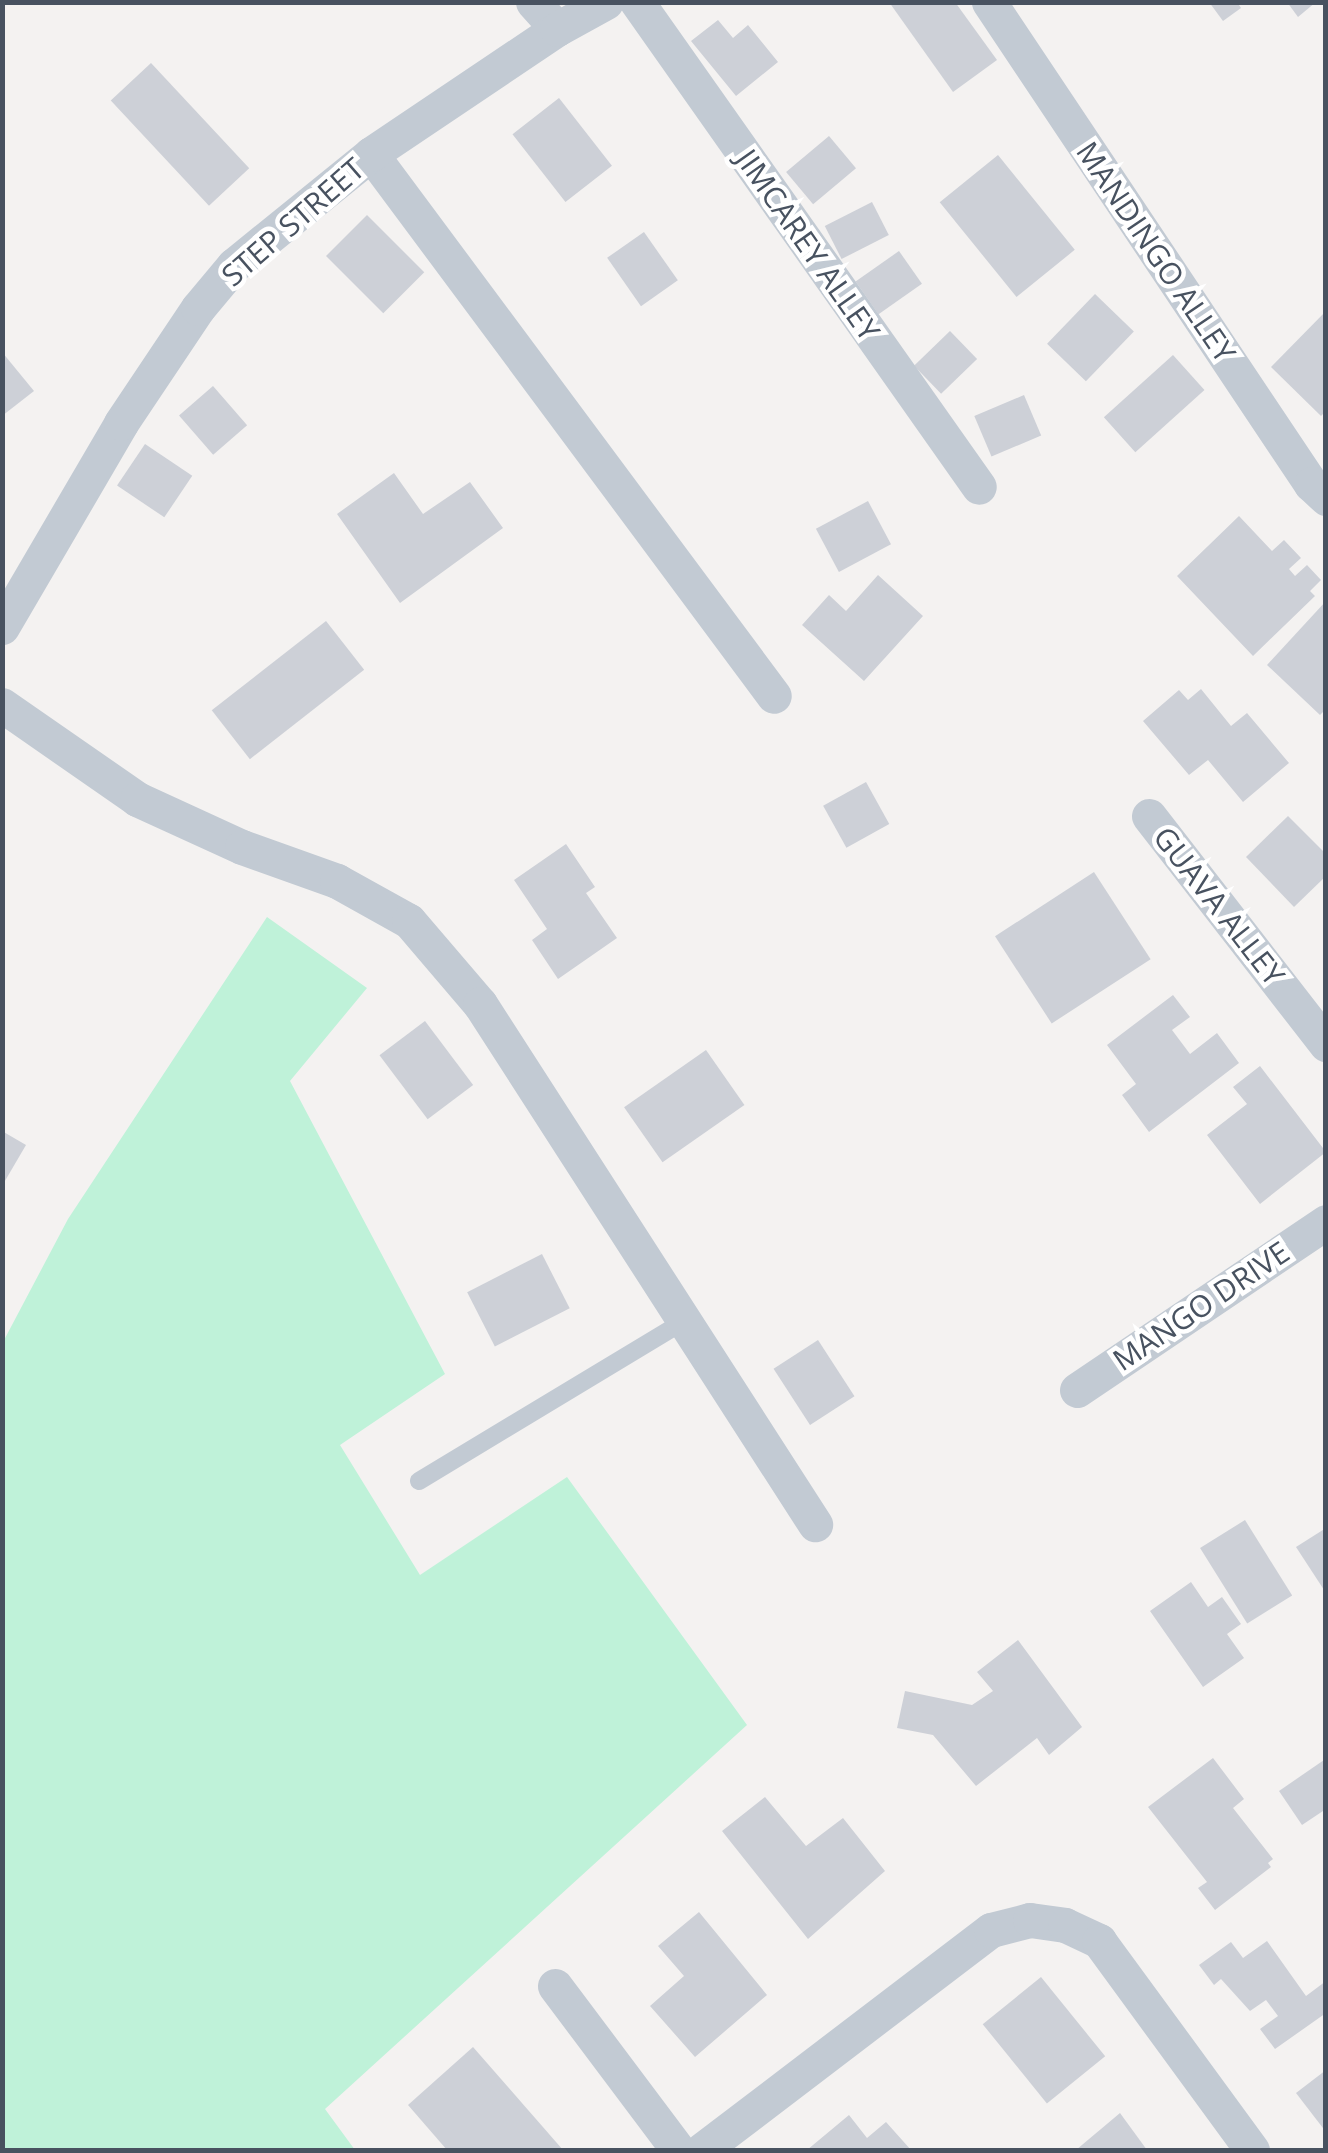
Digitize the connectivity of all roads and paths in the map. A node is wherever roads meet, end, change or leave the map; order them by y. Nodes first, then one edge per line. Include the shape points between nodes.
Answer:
1 (532, 2) edge
2 (606, 2) edge
3 (637, 2) edge
4 (989, 2) edge
5 (557, 29) junction
6 (371, 154) junction
7 (979, 487) dead end
8 (1326, 498) edge
9 (2, 627) edge
10 (774, 696) dead end
11 (2, 705) edge
12 (1149, 816) dead end
13 (1326, 1044) edge
14 (1326, 1222) edge
15 (684, 1321) junction
16 (1077, 1390) dead end
17 (419, 1481) dead end
18 (815, 1524) dead end
19 (555, 1986) dead end
20 (678, 2150) edge
21 (702, 2150) edge
22 (1252, 2150) edge

1 - 5 street
2 - 5 street, STEP STREET
3 - 7 street, JIMCAREY ALLEY
4 - 8 street, MANDINGO ALLEY
5 - 6 street, STEP STREET
6 - 9 street, STEP STREET via 234,265 198,308 121,423
6 - 10 street
11 - 15 street via 137,799 337,882 410,921 480,1004
12 - 13 street, GUAVA ALLEY
14 - 16 street, MANGO DRIVE
15 - 17 lane
15 - 18 street
19 - 20 street
21 - 22 street via 991,1930 1030,1920 1099,1940

